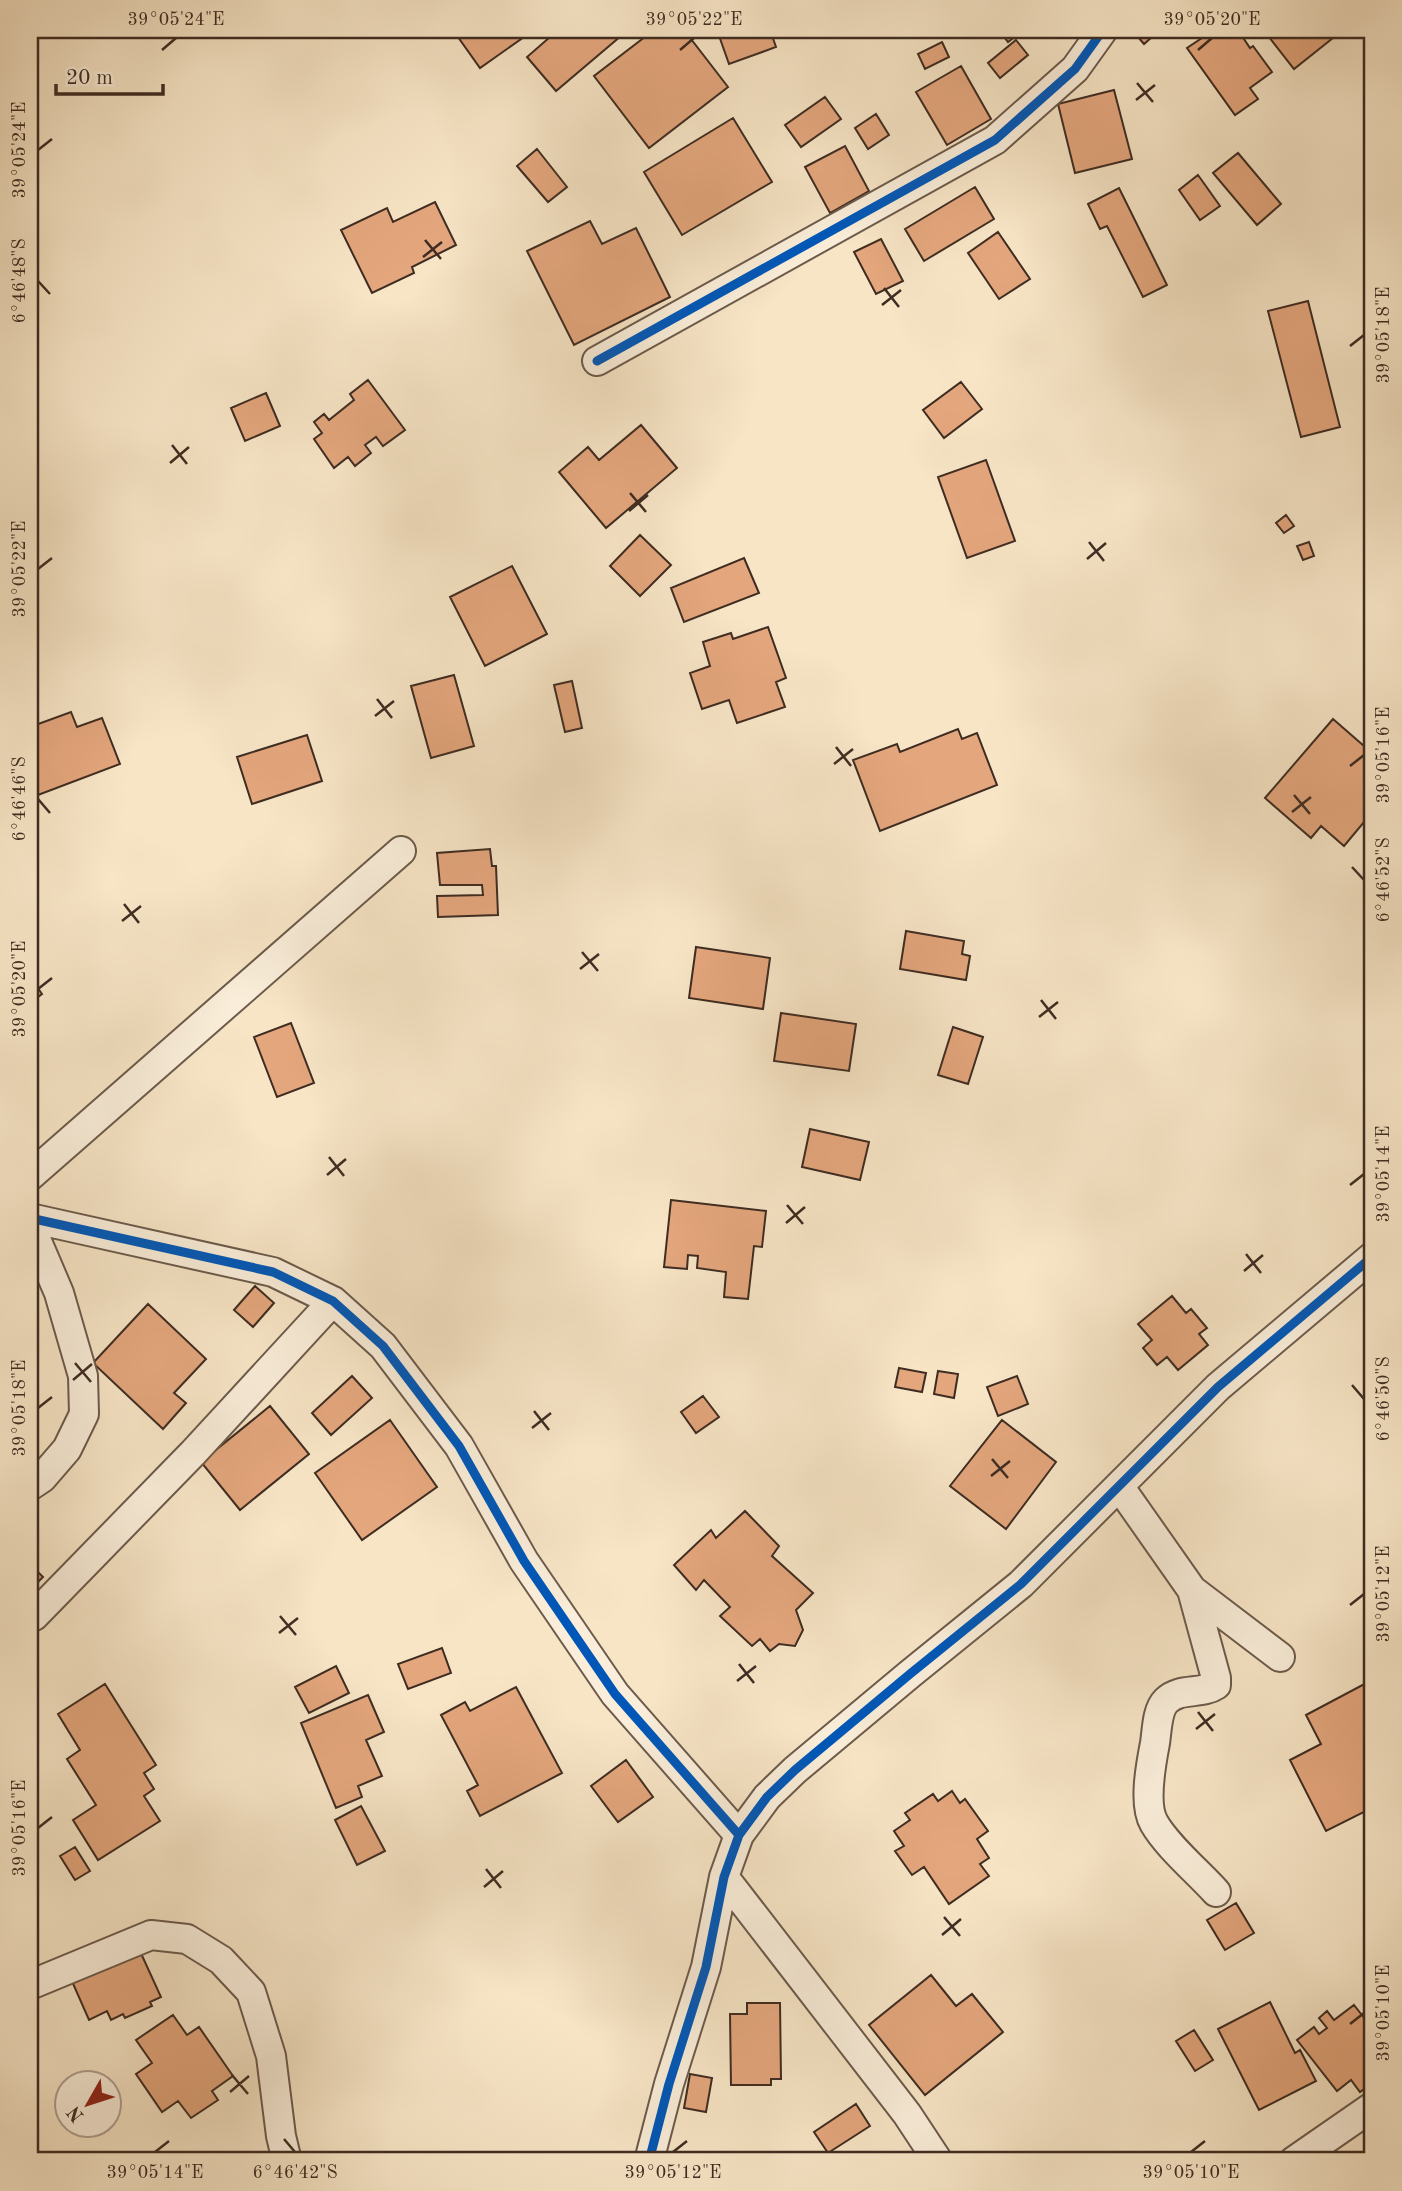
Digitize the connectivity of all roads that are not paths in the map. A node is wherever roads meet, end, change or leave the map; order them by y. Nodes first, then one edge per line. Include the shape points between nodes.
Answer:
1 (1103, 30) edge
2 (597, 361) dead end
3 (401, 851) dead end
4 (30, 1176) edge
5 (30, 1218) edge
6 (30, 1226) edge
7 (1372, 1257) edge
8 (333, 1301) junction
9 (30, 1486) edge
10 (1119, 1486) junction
11 (1192, 1590) junction
12 (34, 1616) dead end
13 (1280, 1657) dead end
14 (739, 1835) junction
15 (724, 1877) junction
16 (1216, 1892) dead end
17 (30, 1985) edge
18 (1372, 2107) edge
19 (287, 2161) edge
20 (649, 2161) edge
21 (938, 2161) edge
22 (1294, 2161) edge

1 - 2 street via 1074,69 995,140
3 - 4 street
5 - 8 street via 273,1272
6 - 9 street via 59,1293 83,1376 84,1415 67,1449
7 - 10 street via 1218,1387
8 - 12 street
8 - 14 street via 383,1346 459,1446 524,1561 615,1694
10 - 11 street
10 - 14 street via 1021,1584 795,1770 766,1797
11 - 13 street
11 - 16 street via 1216,1685 1179,1693 1161,1706 1149,1797 1153,1821
14 - 15 street
15 - 20 street via 706,1967
15 - 21 street via 907,2114
17 - 19 street via 151,1935 187,1939 221,1960 251,1992 271,2056
18 - 22 street

